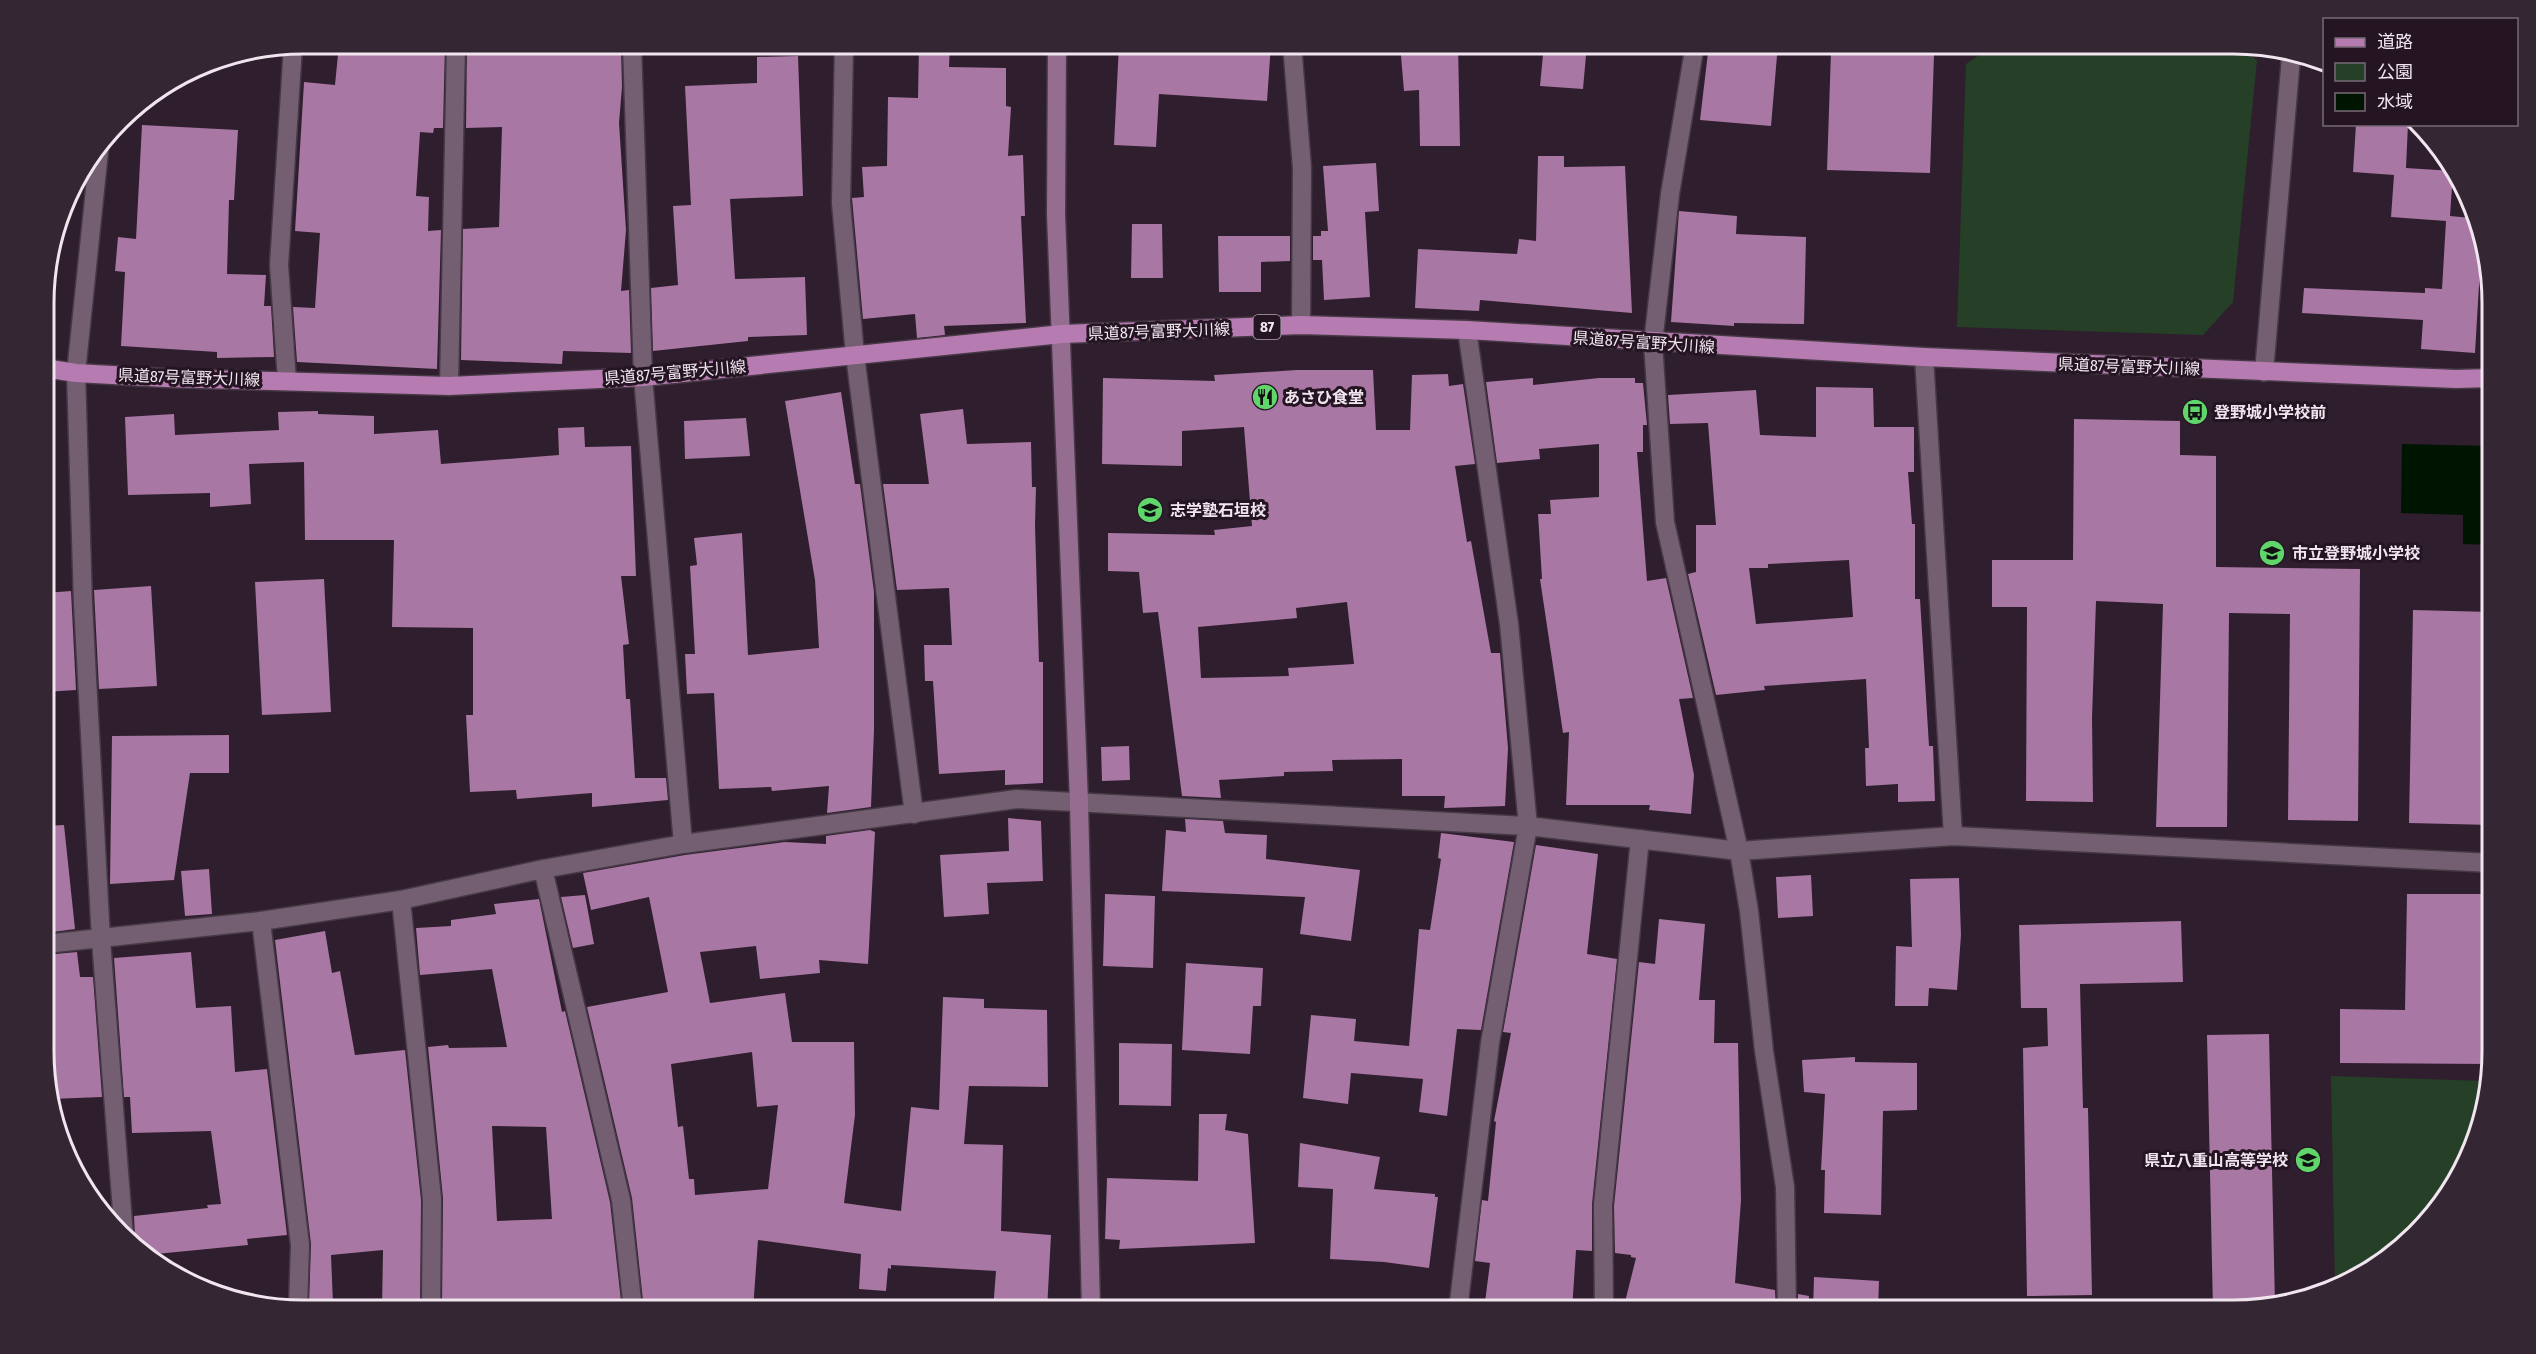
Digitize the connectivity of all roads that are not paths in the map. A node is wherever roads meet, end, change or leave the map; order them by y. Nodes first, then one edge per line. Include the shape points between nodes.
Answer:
1 (456, 54) edge
2 (632, 54) edge
3 (844, 54) edge
4 (1057, 54) edge
5 (1293, 54) edge
6 (1693, 54) edge
7 (292, 55) edge
8 (2291, 61) edge
9 (98, 162) edge
10 (1301, 325) junction
11 (1467, 330) junction
12 (1062, 334) junction
13 (1653, 343) junction
14 (855, 355) junction
15 (1924, 357) junction
16 (54, 370) edge
17 (2264, 372) junction
18 (76, 373) junction
19 (643, 377) junction
20 (2482, 378) edge
21 (287, 381) junction
22 (449, 386) junction
23 (1079, 802) junction
24 (914, 814) junction
25 (1528, 826) junction
26 (1953, 836) junction
27 (1640, 839) junction
28 (683, 844) junction
29 (1739, 851) junction
30 (2482, 862) edge
31 (543, 869) junction
32 (401, 900) junction
33 (261, 921) junction
34 (101, 940) junction
35 (54, 943) edge
36 (123, 1223) edge
37 (298, 1300) edge
38 (431, 1300) edge
39 (632, 1300) edge
40 (1091, 1300) edge
41 (1459, 1300) edge
42 (1604, 1300) edge
43 (1788, 1300) edge

1 - 22 street
2 - 19 street
3 - 14 street via 841,203
4 - 12 street via 1056,214
5 - 10 street via 1302,168
6 - 13 street via 1670,194
7 - 21 street via 279,265
8 - 17 street
9 - 18 street
10 - 11 main road, 県道87号富野大川線 / 87
10 - 12 main road, 県道87号富野大川線 / 87
11 - 13 main road, 県道87号富野大川線 / 87
11 - 25 street via 1509,624
12 - 14 main road, 県道87号富野大川線 / 87
12 - 23 street
13 - 15 main road, 県道87号富野大川線 / 87
13 - 29 street via 1665,522
14 - 19 main road, 県道87号富野大川線 / 87
14 - 24 street
15 - 17 main road, 県道87号富野大川線 / 87
15 - 26 street
16 - 18 main road, 県道87号富野大川線 / 87
17 - 20 main road, 県道87号富野大川線 / 87
18 - 21 main road, 県道87号富野大川線 / 87
18 - 34 street via 83,603
19 - 22 main road, 県道87号富野大川線 / 87
19 - 28 street
21 - 22 main road, 県道87号富野大川線 / 87
23 - 24 street via 1017,799
23 - 25 street
23 - 40 street
24 - 28 street
25 - 27 street
25 - 41 street via 1490,1043
26 - 29 street
26 - 30 street
27 - 29 street
27 - 42 street via 1602,1205
28 - 31 street
29 - 43 street via 1785,1187
31 - 32 street
31 - 39 street via 621,1200
32 - 33 street
32 - 38 street via 432,1198
33 - 34 street
33 - 37 street via 300,1245
34 - 35 street
34 - 36 street

